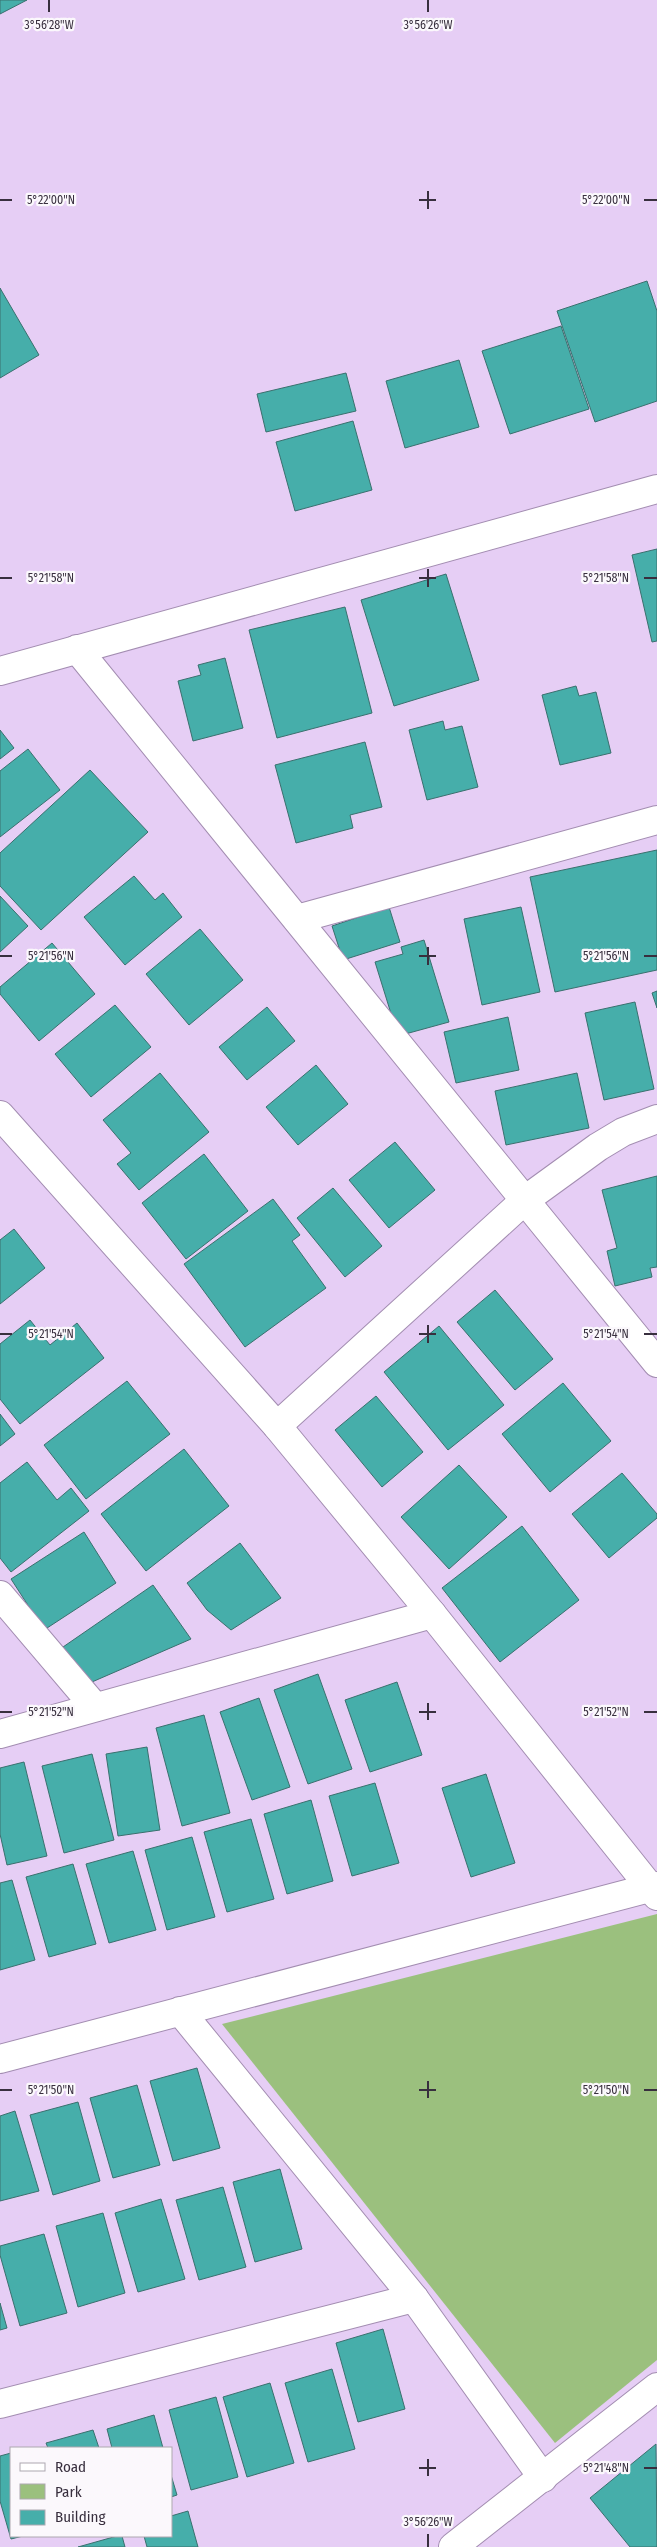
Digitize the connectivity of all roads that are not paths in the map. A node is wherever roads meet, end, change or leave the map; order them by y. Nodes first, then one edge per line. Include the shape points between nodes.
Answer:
1 (657, 489) edge
2 (77, 649) junction
3 (0, 671) edge
4 (657, 820) edge
5 (297, 919) junction
6 (0, 1114) edge
7 (657, 1120) edge
8 (526, 1200) junction
9 (657, 1363) edge
10 (277, 1426) junction
11 (0, 1595) edge
12 (432, 1614) junction
13 (94, 1707) junction
14 (0, 1734) edge
15 (655, 1890) edge
16 (180, 2011) junction
17 (0, 2059) edge
18 (414, 2298) junction
19 (657, 2387) edge
20 (0, 2404) edge
21 (543, 2478) junction
22 (453, 2547) edge

1 - 2 street
2 - 3 street
2 - 5 street
4 - 5 street
5 - 8 street
6 - 10 street
7 - 8 street via 623,1132 598,1147
8 - 9 street
8 - 10 street
10 - 12 street
11 - 13 street
12 - 13 street
12 - 15 street
13 - 14 street
15 - 16 street
16 - 17 street
16 - 18 street
18 - 20 street
18 - 21 street
19 - 21 street
21 - 22 street

